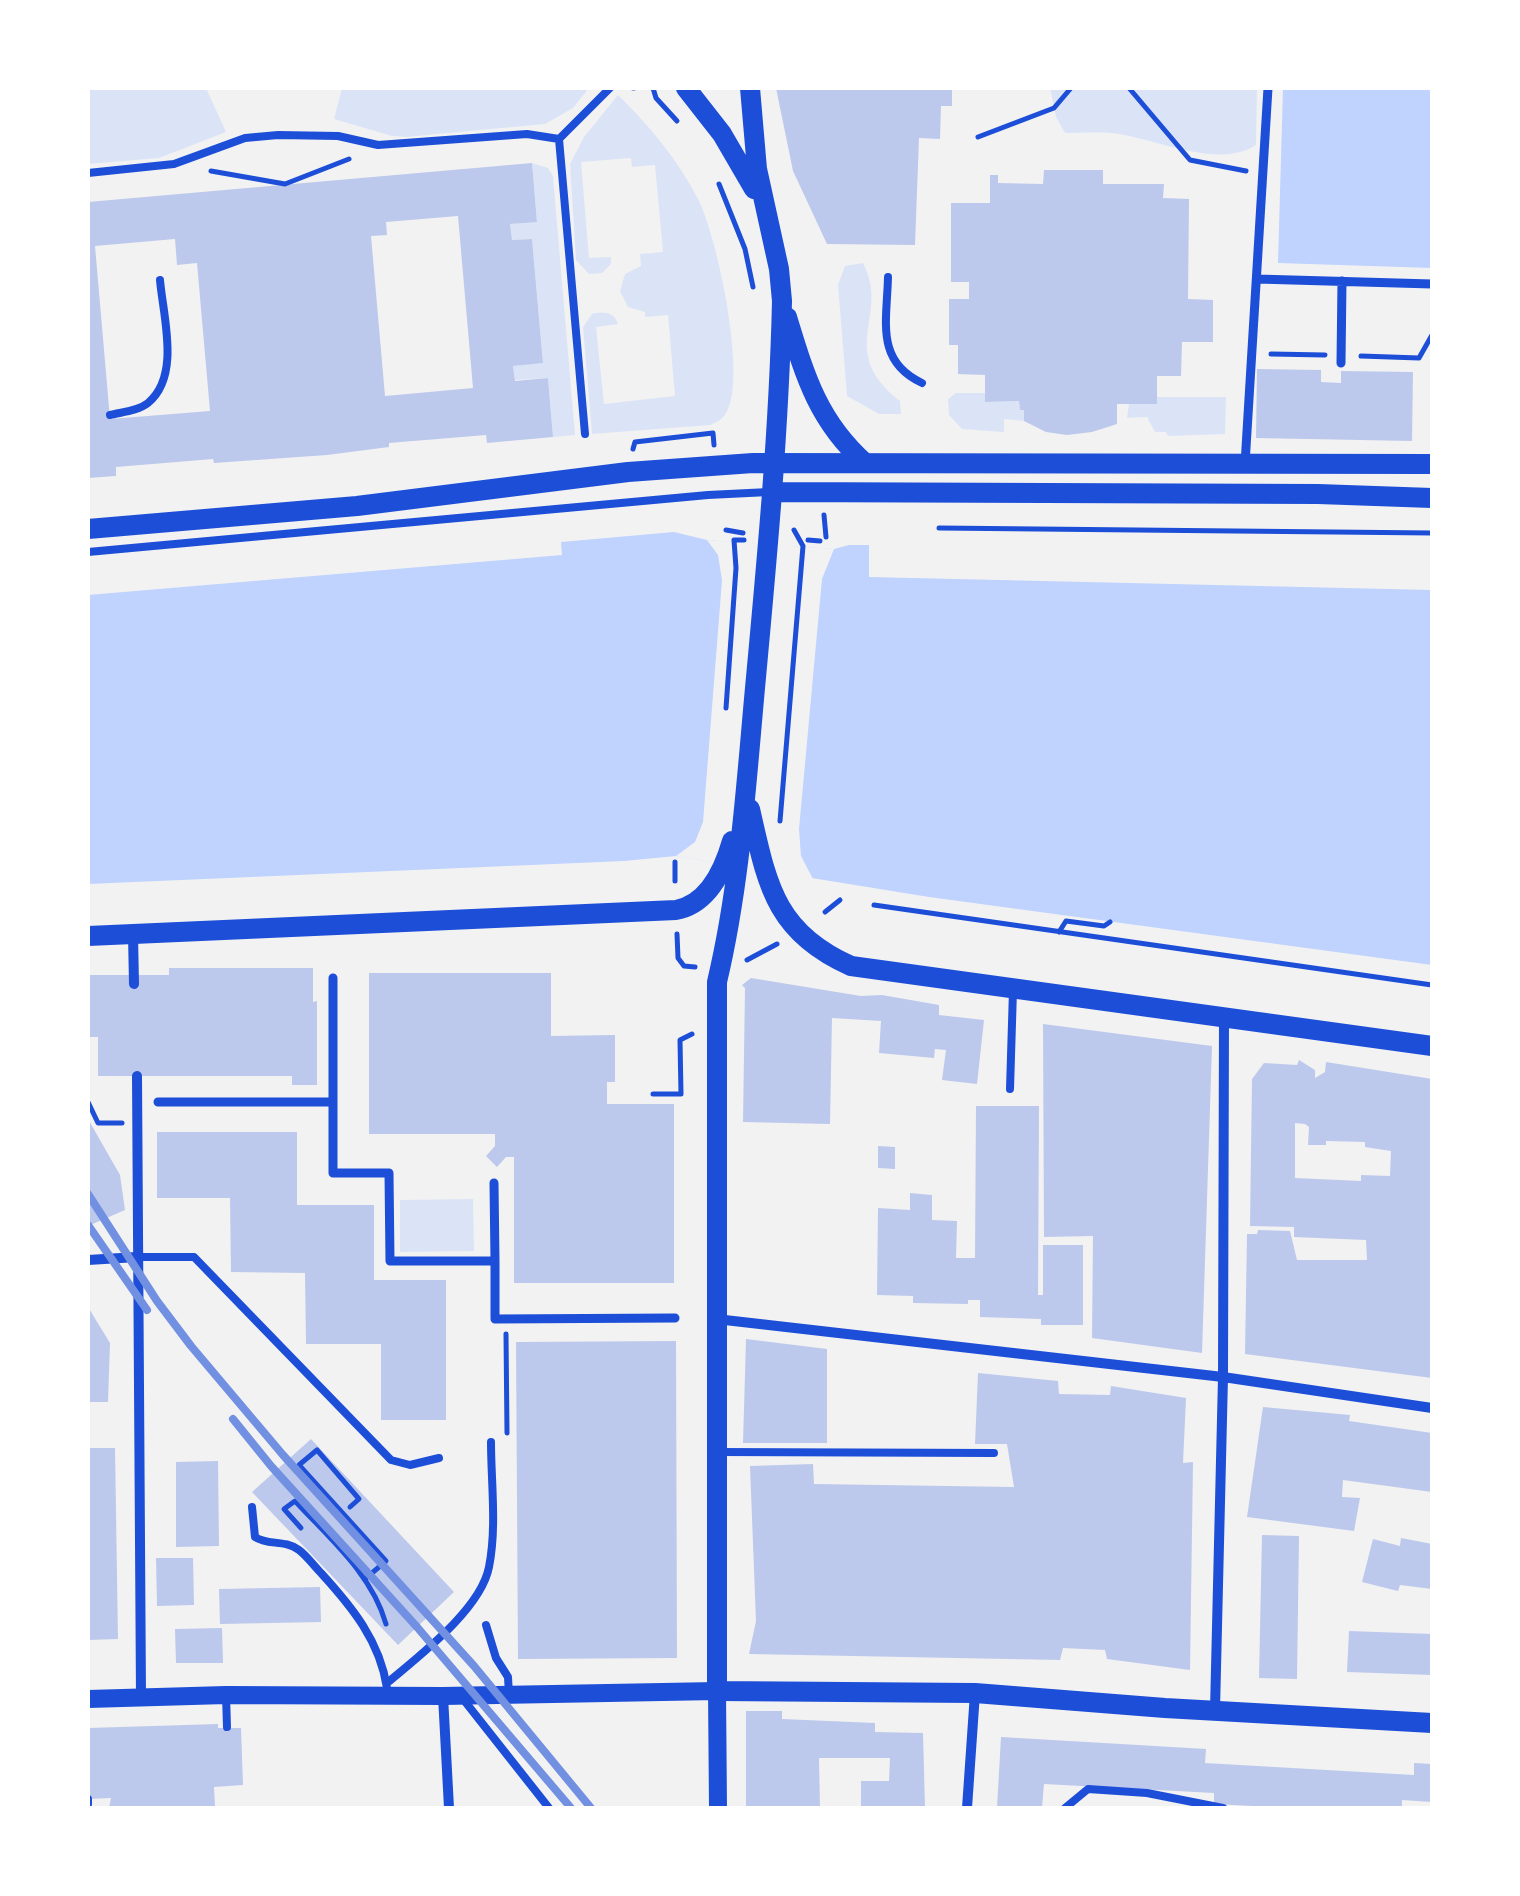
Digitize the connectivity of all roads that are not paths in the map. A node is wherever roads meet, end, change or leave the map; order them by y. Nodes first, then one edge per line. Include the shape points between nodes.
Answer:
1 (610, 88) edge
2 (686, 88) edge
3 (750, 88) edge
4 (1268, 88) edge
5 (559, 139) junction
6 (88, 173) edge
7 (764, 209) junction
8 (888, 277) dead end
9 (1257, 279) junction
10 (160, 280) dead end
11 (1342, 281) junction
12 (1432, 284) edge
13 (782, 301) junction
14 (1340, 363) dead end
15 (922, 383) dead end
16 (110, 416) dead end
17 (585, 434) dead end
18 (776, 462) junction
19 (865, 462) junction
20 (1432, 464) edge
21 (1244, 465) junction
22 (774, 492) junction
23 (1432, 498) edge
24 (88, 529) edge
25 (88, 552) edge
26 (746, 792) junction
27 (732, 865) junction
28 (133, 935) junction
29 (88, 936) edge
30 (334, 978) dead end
31 (134, 984) dead end
32 (1014, 990) junction
33 (1224, 1018) junction
34 (1432, 1046) edge
35 (137, 1076) dead end
36 (1010, 1089) dead end
37 (158, 1102) dead end
38 (333, 1102) junction
39 (494, 1183) dead end
40 (137, 1257) junction
41 (88, 1260) edge
42 (495, 1261) junction
43 (675, 1318) dead end
44 (715, 1318) junction
45 (1223, 1377) junction
46 (1432, 1408) edge
47 (491, 1442) dead end
48 (716, 1452) junction
49 (994, 1454) dead end
50 (439, 1458) dead end
51 (252, 1506) dead end
52 (486, 1625) dead end
53 (387, 1690) junction
54 (717, 1691) junction
55 (975, 1693) junction
56 (226, 1694) junction
57 (509, 1695) junction
58 (452, 1696) junction
59 (141, 1697) junction
60 (88, 1700) edge
61 (1216, 1710) junction
62 (1432, 1723) edge
63 (228, 1727) dead end
64 (449, 1808) edge
65 (549, 1808) edge
66 (718, 1808) edge
67 (967, 1808) edge
68 (1065, 1808) edge
69 (1223, 1808) edge

1 - 5 lane
2 - 7 main road via 722,134
3 - 7 main road
4 - 9 street
5 - 6 lane via 528,134 384,145 278,134 245,138 174,164
5 - 17 lane
7 - 13 main road
8 - 15 lane via 892,361
9 - 11 street
9 - 21 street
10 - 16 lane via 168,365 162,386 149,402
11 - 12 street
11 - 14 street
13 - 18 main road
13 - 19 main road via 814,399 841,441
18 - 19 main road
18 - 22 main road
18 - 24 main road
19 - 21 main road
20 - 21 main road
22 - 23 main road
22 - 25 lane
22 - 26 main road
26 - 27 main road
26 - 32 main road via 775,901 806,940 852,966
27 - 28 main road via 697,901 676,910
27 - 44 main road via 717,982
28 - 29 main road
28 - 31 street
30 - 38 street
32 - 33 main road
32 - 36 lane
33 - 34 main road
33 - 45 street
35 - 40 street
37 - 38 street
38 - 42 street via 333,1173 389,1173 390,1261
39 - 42 street
40 - 41 street
40 - 50 lane via 194,1257 391,1460
40 - 59 street
42 - 43 street via 494,1319
44 - 45 street
44 - 48 main road
45 - 46 street
45 - 61 street
47 - 53 lane via 489,1570 472,1603
48 - 49 lane
48 - 54 main road
51 - 53 lane via 255,1537 298,1549 354,1609 370,1633
52 - 57 lane
53 - 56 street
53 - 58 street
54 - 55 main road
54 - 57 street
54 - 66 street
55 - 61 main road
55 - 67 street
56 - 59 street
56 - 63 lane
57 - 58 street
58 - 64 street
58 - 65 lane
59 - 60 street
61 - 62 main road
68 - 69 lane via 1088,1788

